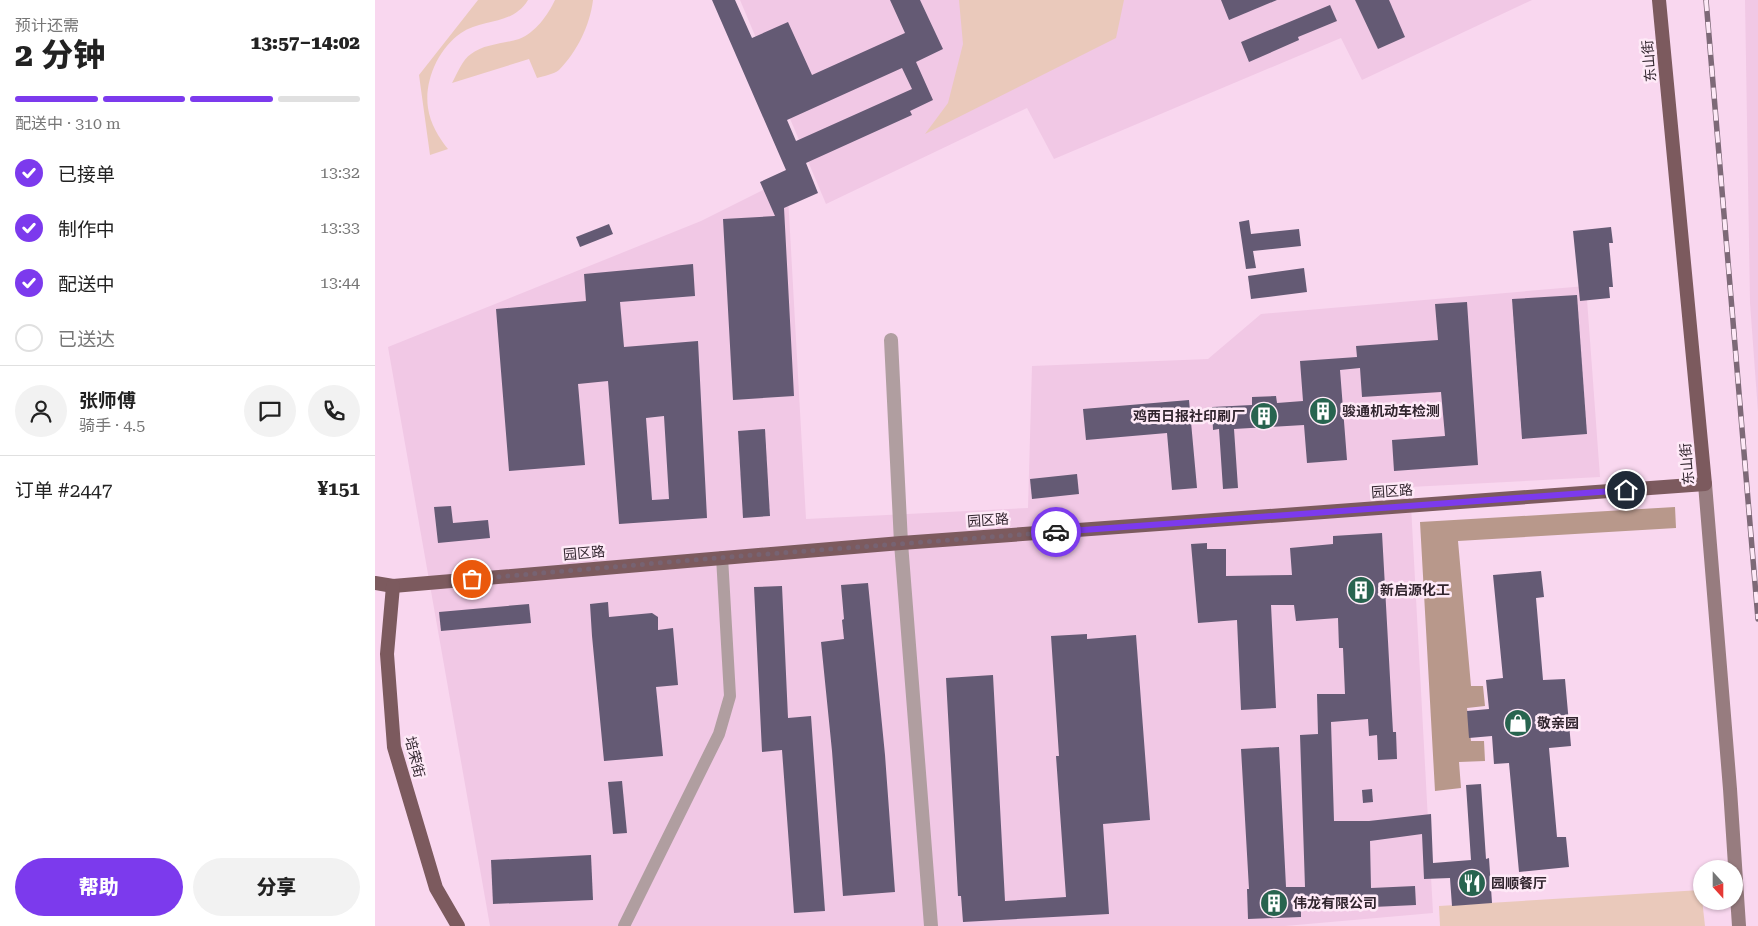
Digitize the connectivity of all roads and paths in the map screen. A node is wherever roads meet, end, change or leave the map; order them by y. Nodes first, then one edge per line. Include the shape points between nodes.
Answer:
1 (1659, 0) edge
2 (891, 340) dead end
3 (1705, 484) junction
4 (901, 543) junction
5 (722, 557) junction
6 (375, 583) edge
7 (393, 586) junction
8 (458, 926) edge
9 (624, 926) edge
10 (931, 926) edge
11 (1739, 926) edge

1 - 3 highway, 东山街
2 - 4 street
3 - 4 highway, 园区路
3 - 11 main road, 东山街
4 - 5 highway, 园区路
4 - 10 street
5 - 7 highway, 园区路
5 - 9 street via 730,696 719,734
6 - 7 highway, 园区路
7 - 8 highway, 培荣街 via 387,654 394,747 436,888

